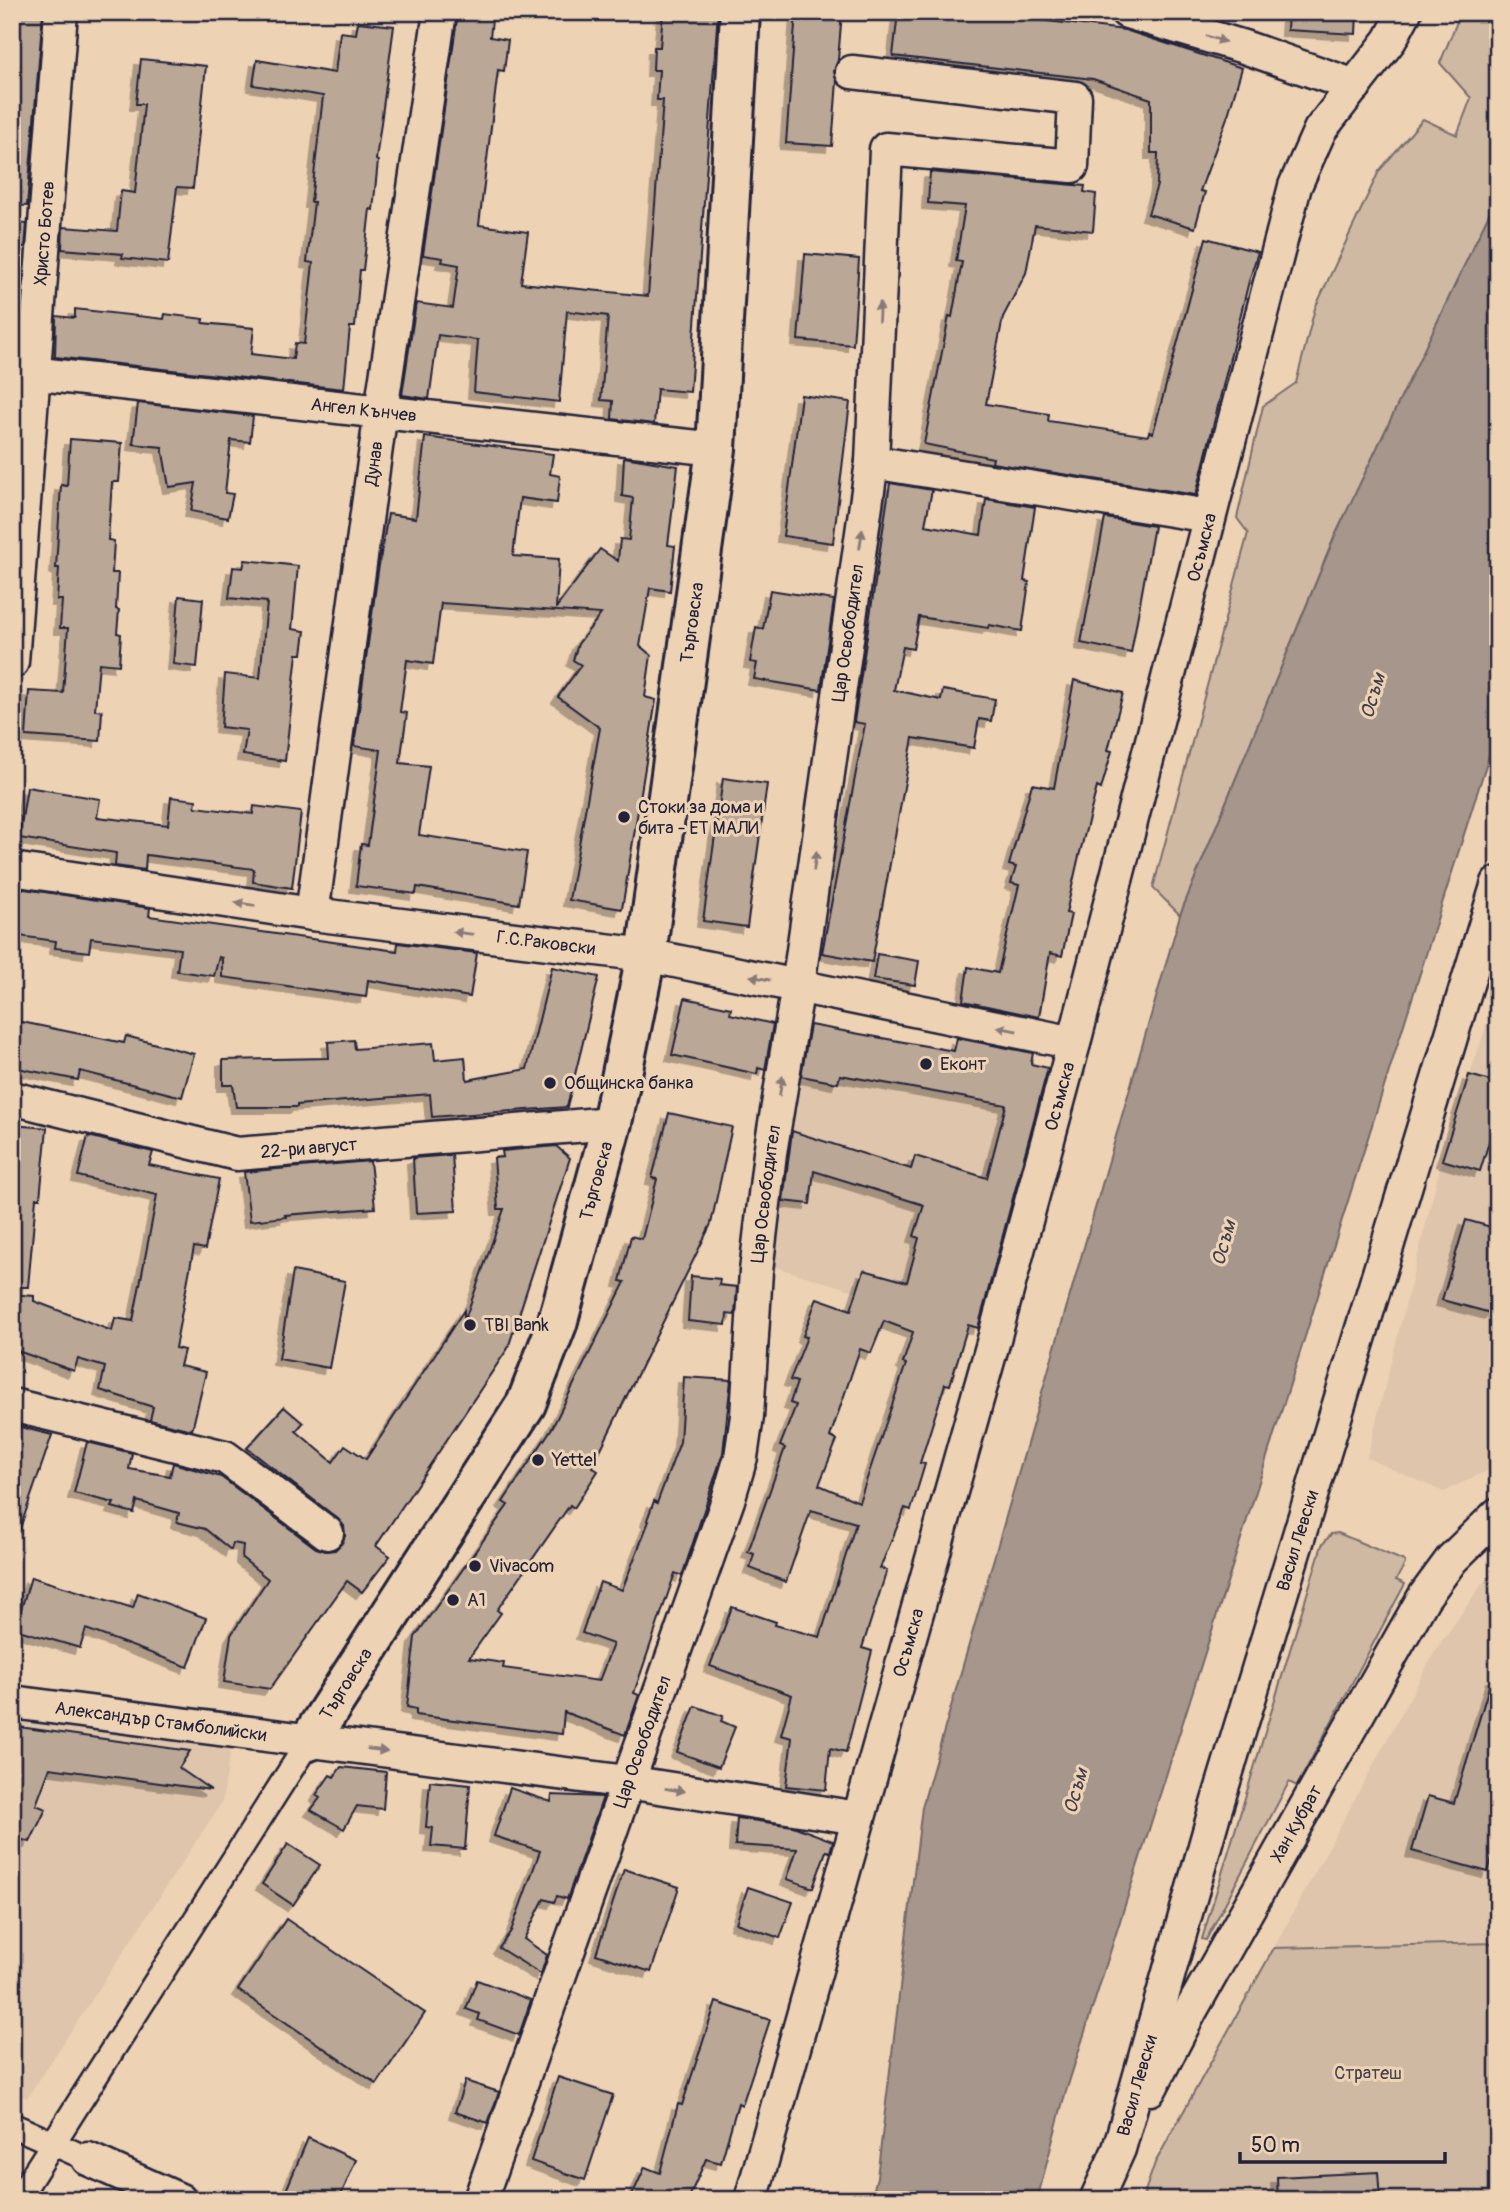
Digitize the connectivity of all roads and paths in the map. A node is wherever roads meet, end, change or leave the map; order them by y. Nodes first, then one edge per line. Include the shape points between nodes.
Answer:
1 (61, 12) edge
2 (439, 12) edge
3 (740, 12) edge
4 (1127, 12) edge
5 (1405, 12) edge
6 (852, 72) dead end
7 (1354, 86) junction
8 (22, 372) edge
9 (381, 411) junction
10 (716, 449) junction
11 (872, 462) junction
12 (1209, 516) junction
13 (12, 662) edge
14 (12, 869) edge
15 (1498, 883) edge
16 (312, 914) junction
17 (646, 955) junction
18 (798, 986) junction
19 (1074, 1043) junction
20 (12, 1098) edge
21 (612, 1123) junction
22 (12, 1405) edge
23 (1498, 1514) edge
24 (327, 1533) dead end
25 (12, 1702) edge
26 (309, 1741) junction
27 (627, 1782) junction
28 (858, 1818) junction
29 (12, 2125) edge
30 (52, 2142) junction
31 (1119, 2149) junction
32 (88, 2159) joint
33 (17, 2200) edge
34 (180, 2200) edge
35 (480, 2200) edge
36 (751, 2200) edge
37 (1096, 2200) edge

1 - 8 street, Христо Ботев
2 - 9 street, Дунав
3 - 10 street, Търговска
4 -> 7 street
5 - 7 street, Осъмска via 1390,40
11 -> 6 street, Цар Освободител via 886,149 1072,166 1074,98
7 - 12 street, Осъмска via 1320,130 1295,186
8 - 9 street, Ангел Кънчев
8 - 13 street, Христо Ботев
9 - 10 street, Ангел Кънчев
9 - 16 street, Дунав
10 - 17 street, Търговска
11 - 12 street
18 -> 11 street, Цар Освободител
12 - 19 street, Осъмска
16 -> 14 street, Г.С.Раковски
15 - 31 street, Васил Левски via 1214,1814
17 -> 16 street, Г.С.Раковски
18 -> 17 street, Г.С.Раковски
17 - 21 street, Търговска
19 -> 18 street, Г.С.Раковски
27 -> 18 street, Цар Освободител via 741,1457 755,1271
19 - 28 street, Осъмска
20 - 21 street, 22-ри август via 237,1153
21 - 26 street, Търговска via 557,1324 526,1404
22 - 24 street via 225,1457
23 - 31 street, Хан Кубрат via 1452,1559 1424,1597 1190,2012
25 - 26 street, Александър Стамболийски
26 -> 27 street, Александър Стамболийски
26 - 30 street, Търговска
27 -> 28 street, Александър Стамболийски
27 - 35 street, Цар Освободител
28 - 36 street, Осъмска
29 - 30 street
30 - 32 street
30 - 33 street, Търговска
31 - 37 street, Васил Левски
32 - 34 street

